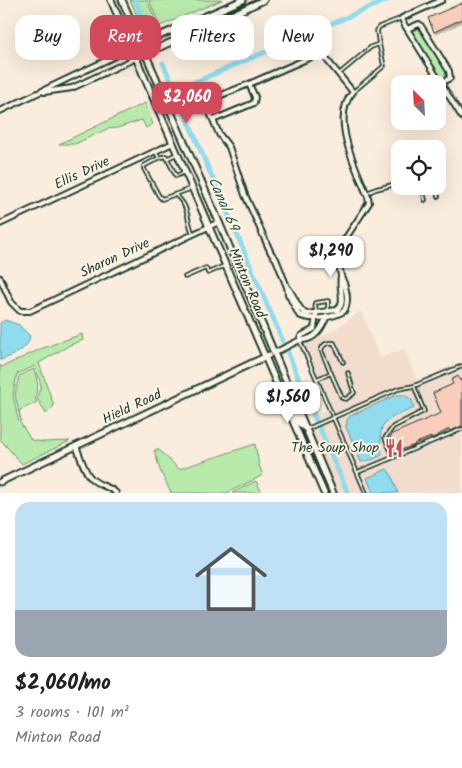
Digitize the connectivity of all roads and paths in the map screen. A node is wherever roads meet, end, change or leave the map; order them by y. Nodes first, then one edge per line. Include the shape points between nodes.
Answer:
1 (111, 0) edge
2 (122, 0) edge
3 (243, 0) edge
4 (264, 0) edge
5 (442, 0) edge
6 (118, 15) edge
7 (128, 15) edge
8 (402, 18) junction
9 (408, 29) junction
10 (161, 35) edge
11 (379, 44) junction
12 (161, 47) edge
13 (107, 60) edge
14 (132, 60) edge
15 (137, 60) edge
16 (148, 60) edge
17 (339, 74) junction
18 (435, 75) edge
19 (446, 80) edge
20 (249, 84) junction
21 (42, 92) junction
22 (353, 92) junction
23 (446, 92) edge
24 (0, 111) edge
25 (462, 117) edge
26 (213, 120) junction
27 (173, 143) junction
28 (155, 151) junction
29 (178, 153) junction
30 (159, 158) junction
31 (168, 158) junction
32 (186, 172) junction
33 (391, 185) edge
34 (193, 187) junction
35 (184, 192) junction
36 (366, 193) junction
37 (175, 195) junction
38 (424, 195) edge
39 (182, 200) junction
40 (425, 200) dead end
41 (218, 222) junction
42 (0, 224) edge
43 (210, 226) junction
44 (193, 234) junction
45 (226, 265) junction
46 (185, 277) dead end
47 (0, 278) edge
48 (343, 288) junction
49 (328, 311) junction
50 (316, 315) junction
51 (326, 316) junction
52 (300, 340) junction
53 (274, 352) junction
54 (266, 356) junction
55 (343, 362) dead end
56 (462, 366) edge
57 (331, 373) junction
58 (348, 373) dead end
59 (317, 379) junction
60 (414, 386) junction
61 (285, 402) junction
62 (334, 417) junction
63 (306, 429) junction
64 (462, 429) edge
65 (76, 446) junction
66 (394, 457) junction
67 (358, 472) junction
68 (0, 482) edge
69 (116, 493) edge
70 (324, 493) edge
71 (333, 493) edge
72 (366, 493) edge

1 - 6 main road, Minton Road
2 - 7 main road, Minton Road
3 - 10 main road
4 - 12 main road
5 - 8 street
8 - 9 street
8 - 11 lane via 377,29
9 - 18 street
9 - 19 street via 421,26 450,71 450,78
11 - 17 lane
11 - 22 lane via 384,66
13 - 21 street
14 - 21 street via 72,88
15 - 27 main road, Minton Road
16 - 41 main road, Minton Road
17 - 20 street via 323,55 318,54
17 - 22 street
20 - 26 street via 254,103
20 - 26 street via 209,100 207,106
21 - 24 street
22 - 36 street via 344,105 346,134 350,156
23 - 25 street
26 - 50 street via 229,147 245,195 292,298 302,312
27 - 28 street, Ellis Drive
27 - 29 main road, Minton Road
28 - 30 lane
28 - 42 street, Ellis Drive
29 - 31 lane
29 - 32 main road, Minton Road
30 - 31 lane
30 - 37 lane via 144,169 162,199
31 - 32 lane via 176,176
32 - 34 main road, Minton Road
33 - 36 lane
34 - 35 lane
34 - 43 main road, Minton Road
35 - 37 lane
35 - 39 lane
36 - 48 street via 369,203 366,210 337,251
37 - 39 lane
38 - 40 lane
39 - 44 lane
41 - 43 street, Sharon Drive
41 - 53 main road, Minton Road
43 - 44 street, Sharon Drive
43 - 45 main road, Minton Road
44 - 47 street, Sharon Drive via 30,311 20,311 11,302
45 - 46 lane via 208,273 206,268
45 - 54 main road, Minton Road
48 - 49 street via 341,307
48 - 51 street via 348,302 346,307 340,314
49 - 50 street
49 - 50 lane via 328,301 315,303
49 - 51 street
50 - 51 street
50 - 52 street via 314,329 301,336
51 - 52 street via 318,334
52 - 53 street
52 - 59 lane
53 - 54 main road, Hield Road
53 - 63 main road, Minton Road
54 - 61 main road, Minton Road
54 - 65 main road, Hield Road
55 - 57 lane via 334,343 326,343 321,350
56 - 60 lane
57 - 58 lane via 342,398 346,399 354,393
57 - 59 lane
59 - 62 lane
60 - 62 lane via 398,389
60 - 66 lane via 424,411 393,427 385,438
61 - 63 main road
61 - 70 main road, Minton Road
62 - 63 lane
62 - 67 lane
63 - 71 main road, Minton Road
64 - 66 lane
65 - 68 main road, Hield Road
65 - 69 street via 89,476
66 - 67 lane
67 - 72 lane

